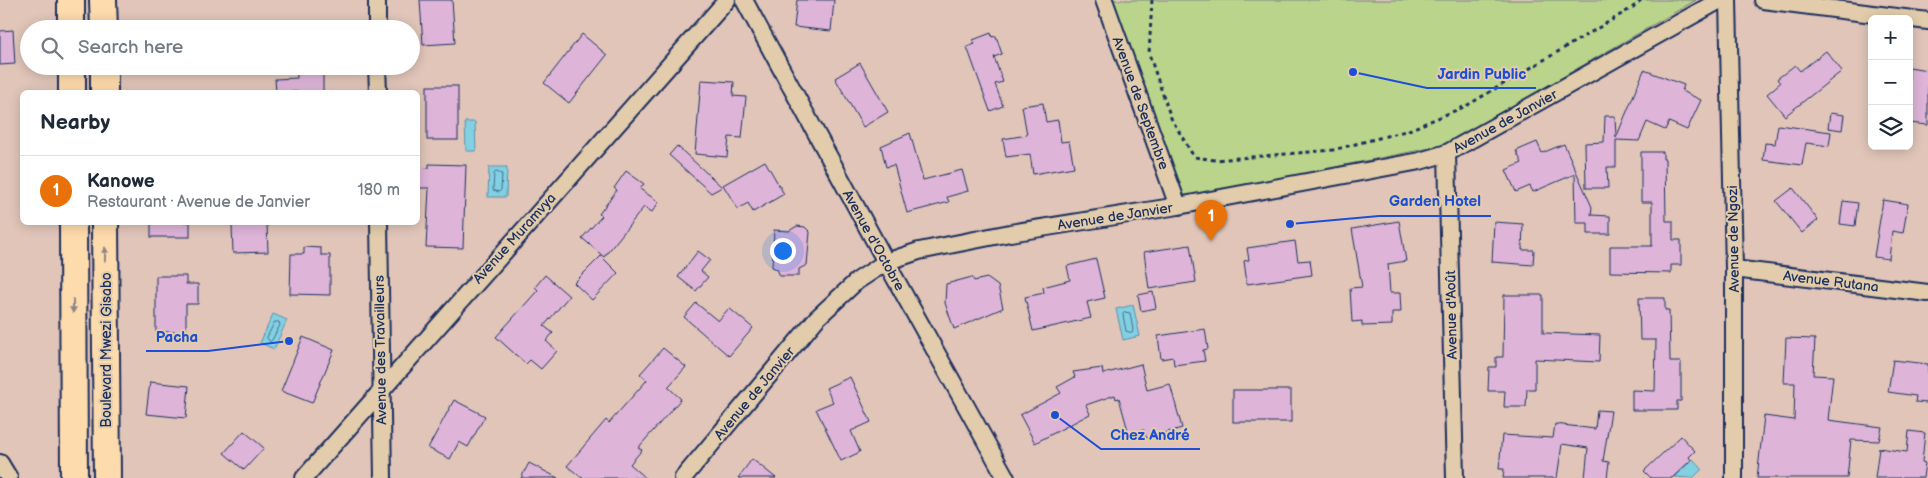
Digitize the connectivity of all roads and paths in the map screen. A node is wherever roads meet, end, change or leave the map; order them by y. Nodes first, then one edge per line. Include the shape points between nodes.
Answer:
1 (71, 0) edge
2 (103, 0) edge
3 (377, 0) edge
4 (726, 0) edge
5 (744, 0) edge
6 (1104, 0) edge
7 (1152, 0) edge
8 (1640, 0) edge
9 (1720, 0) edge
10 (1728, 0) edge
11 (1763, 0) edge
12 (72, 20) edge
13 (104, 20) edge
14 (377, 20) edge
15 (1928, 21) edge
16 (72, 75) edge
17 (104, 75) edge
18 (378, 75) edge
19 (72, 90) edge
20 (104, 90) edge
21 (378, 90) edge
22 (1447, 153) junction
23 (1178, 206) junction
24 (73, 225) edge
25 (105, 225) edge
26 (379, 225) edge
27 (886, 262) junction
28 (1734, 269) junction
29 (1928, 293) edge
30 (380, 389) junction
31 (0, 464) edge
32 (9, 478) edge
33 (74, 478) edge
34 (107, 478) edge
35 (304, 478) edge
36 (383, 478) edge
37 (683, 478) edge
38 (1006, 478) edge
39 (1455, 478) edge
40 (1734, 478) edge

1 - 12 main road
2 - 13 main road
3 - 14 street
4 - 30 street, Avenue Muramvya
5 - 27 street, Avenue d'Octobre
6 - 23 street, Avenue de Septembre
7 - 8 path via 1149,54 1171,118 1194,157 1215,160 1333,150 1409,130 1466,106 1632,8
9 - 22 street, Avenue de Janvier
10 - 28 street, Avenue de Ngozi
11 - 15 street
16 - 19 main road
17 - 20 main road
18 - 21 street
22 - 23 street, Avenue de Janvier via 1420,161
22 - 39 street, Avenue d'Août
23 - 27 street, Avenue de Janvier via 1010,233 919,251
24 -> 33 main road
34 -> 25 main road, Boulevard Mwezi Gisabo
26 - 30 street, Avenue des Travailleurs
27 - 37 street, Avenue de Janvier via 857,281 817,318
27 - 38 street, Avenue d'Octobre
28 - 29 street, Avenue Rutana
28 - 40 street, Avenue de Ngozi
30 - 35 street, Avenue Muramvya
30 - 36 street, Avenue des Travailleurs
31 - 32 street

